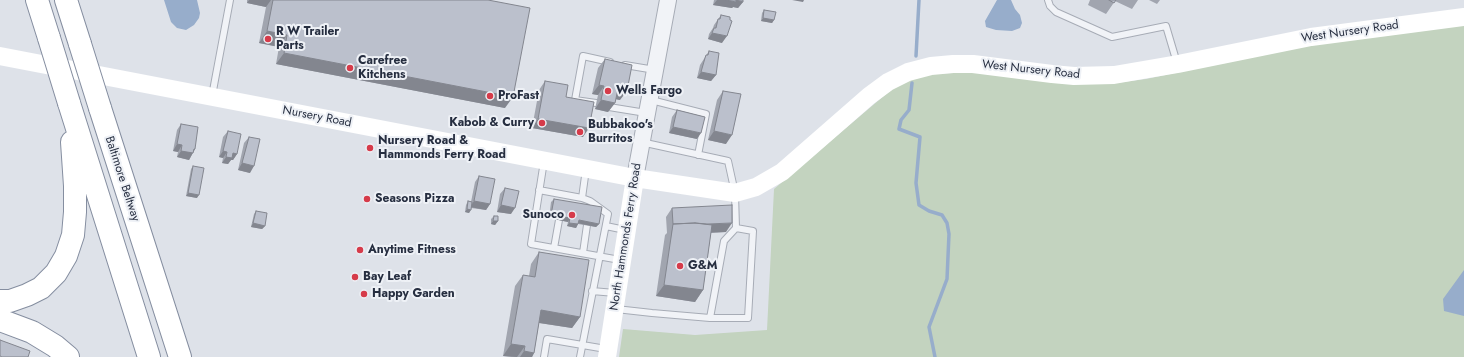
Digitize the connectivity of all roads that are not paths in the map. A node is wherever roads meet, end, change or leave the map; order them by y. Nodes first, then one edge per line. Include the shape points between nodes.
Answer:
1 (37, 0) edge
2 (66, 0) edge
3 (230, 0) edge
4 (668, 0) edge
5 (1048, 0) edge
6 (1464, 17) edge
7 (0, 56) edge
8 (1178, 64) junction
9 (655, 70) junction
10 (212, 98) junction
11 (69, 103) junction
12 (596, 103) dead end
13 (609, 107) edge
14 (648, 107) junction
15 (641, 142) junction
16 (698, 155) junction
17 (545, 160) junction
18 (586, 168) junction
19 (635, 178) junction
20 (539, 190) junction
21 (735, 193) junction
22 (582, 198) junction
23 (590, 200) junction
24 (590, 209) edge
25 (559, 220) edge
26 (587, 225) edge
27 (606, 226) junction
28 (736, 228) junction
29 (626, 230) junction
30 (554, 248) junction
31 (583, 254) junction
32 (600, 256) junction
33 (622, 260) junction
34 (592, 291) junction
35 (0, 301) edge
36 (615, 301) junction
37 (163, 308) junction
38 (710, 318) junction
39 (0, 320) edge
40 (582, 344) junction
41 (607, 353) edge
42 (68, 357) edge
43 (149, 357) edge
44 (180, 357) edge
45 (187, 357) edge
46 (544, 357) edge
47 (580, 357) edge

1 - 11 highway, bridge
2 - 37 highway, Baltimore Beltway, bridge
3 - 10 lane
4 - 9 street, North Hammonds Ferry Road
5 - 8 lane via 1056,12 1112,37 1166,26
6 - 8 main road, West Nursery Road via 1311,37
7 - 10 main road, Nursery Road
8 - 21 main road, West Nursery Road via 1136,72 1095,75 1052,74 972,64 931,66 914,70 888,82 869,96 782,172 756,187
9 - 12 lane via 583,56 575,100
9 - 14 street, North Hammonds Ferry Road
10 - 17 main road, Nursery Road
11 - 35 highway via 75,212 73,235 66,256 56,273 41,288 10,301
11 - 43 highway
13 - 14 lane
14 - 15 street, North Hammonds Ferry Road
14 - 16 lane via 706,114
15 - 16 lane
15 - 19 street, North Hammonds Ferry Road
16 - 21 lane via 728,161
17 - 18 main road, Nursery Road
17 - 20 lane
18 - 19 main road, Nursery Road
18 - 22 lane
19 - 21 main road, West Nursery Road
19 - 29 main road, North Hammonds Ferry Road
20 - 22 lane via 563,197
20 - 30 lane via 531,244
21 - 28 lane
22 - 23 lane
23 - 24 lane
23 - 27 lane via 608,214
25 - 30 lane
26 - 31 lane
27 - 29 lane
27 - 32 lane
28 - 38 lane via 724,241
28 - 38 lane via 753,231 748,318
29 - 33 main road, North Hammonds Ferry Road
30 - 31 lane
31 - 32 lane
32 - 33 lane
32 - 34 lane
33 - 36 main road, North Hammonds Ferry Road
34 - 36 lane
34 - 40 lane
36 - 38 lane via 652,314
36 - 41 main road, North Hammonds Ferry Road
37 - 44 highway, Baltimore Beltway
37 - 45 highway
39 - 42 highway via 32,332
40 - 41 lane
40 - 46 lane via 547,339
40 - 47 lane

